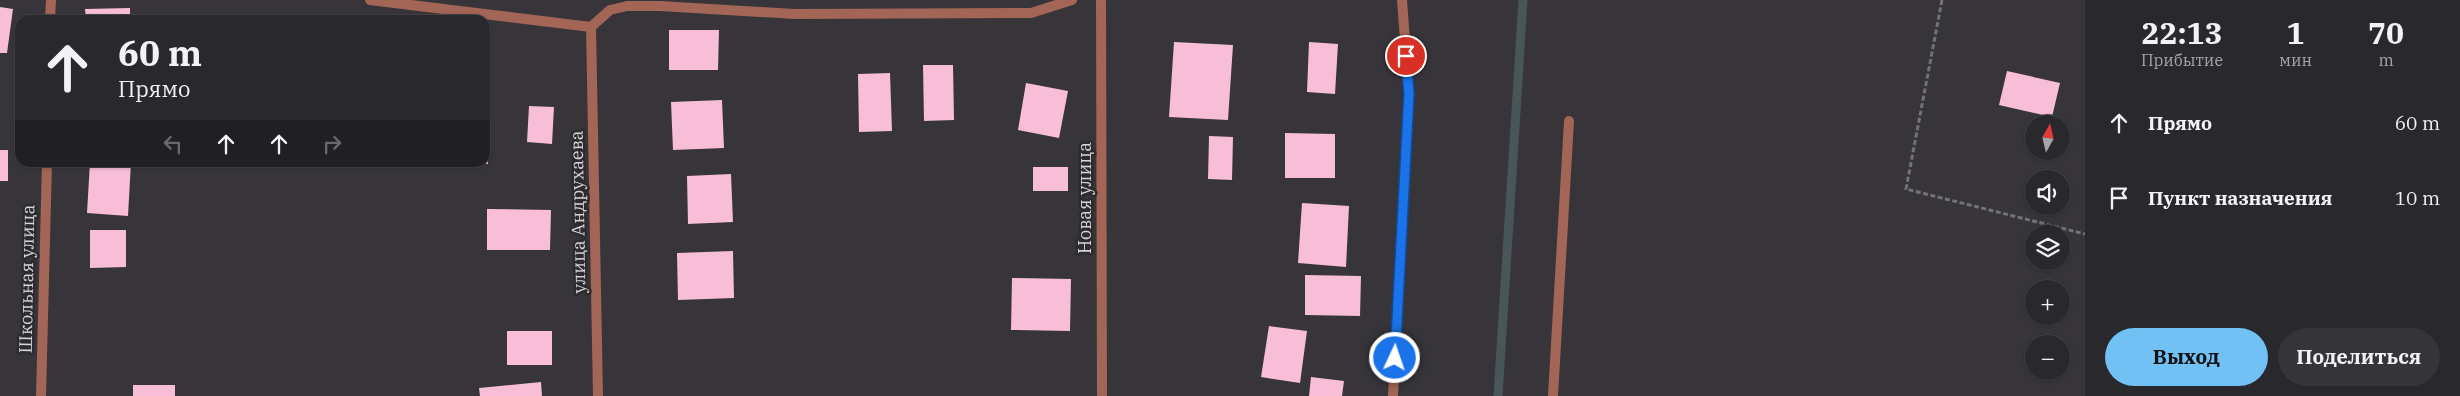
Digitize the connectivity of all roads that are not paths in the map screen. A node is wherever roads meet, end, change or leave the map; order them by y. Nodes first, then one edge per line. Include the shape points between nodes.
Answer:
1 (51, 0) edge
2 (370, 0) edge
3 (1072, 0) edge
4 (1101, 0) edge
5 (1402, 0) edge
6 (50, 15) edge
7 (591, 27) junction
8 (1569, 121) dead end
9 (47, 167) edge
10 (41, 396) edge
11 (598, 396) edge
12 (1102, 396) edge
13 (1393, 396) edge
14 (1553, 396) edge

1 - 6 street
2 - 7 street
3 - 7 street via 1031,13 795,14 627,6 610,10
4 - 12 street, Новая улица
5 - 13 street via 1409,94
7 - 11 street, улица Андрухаева
8 - 14 street
9 - 10 street, Школьная улица

